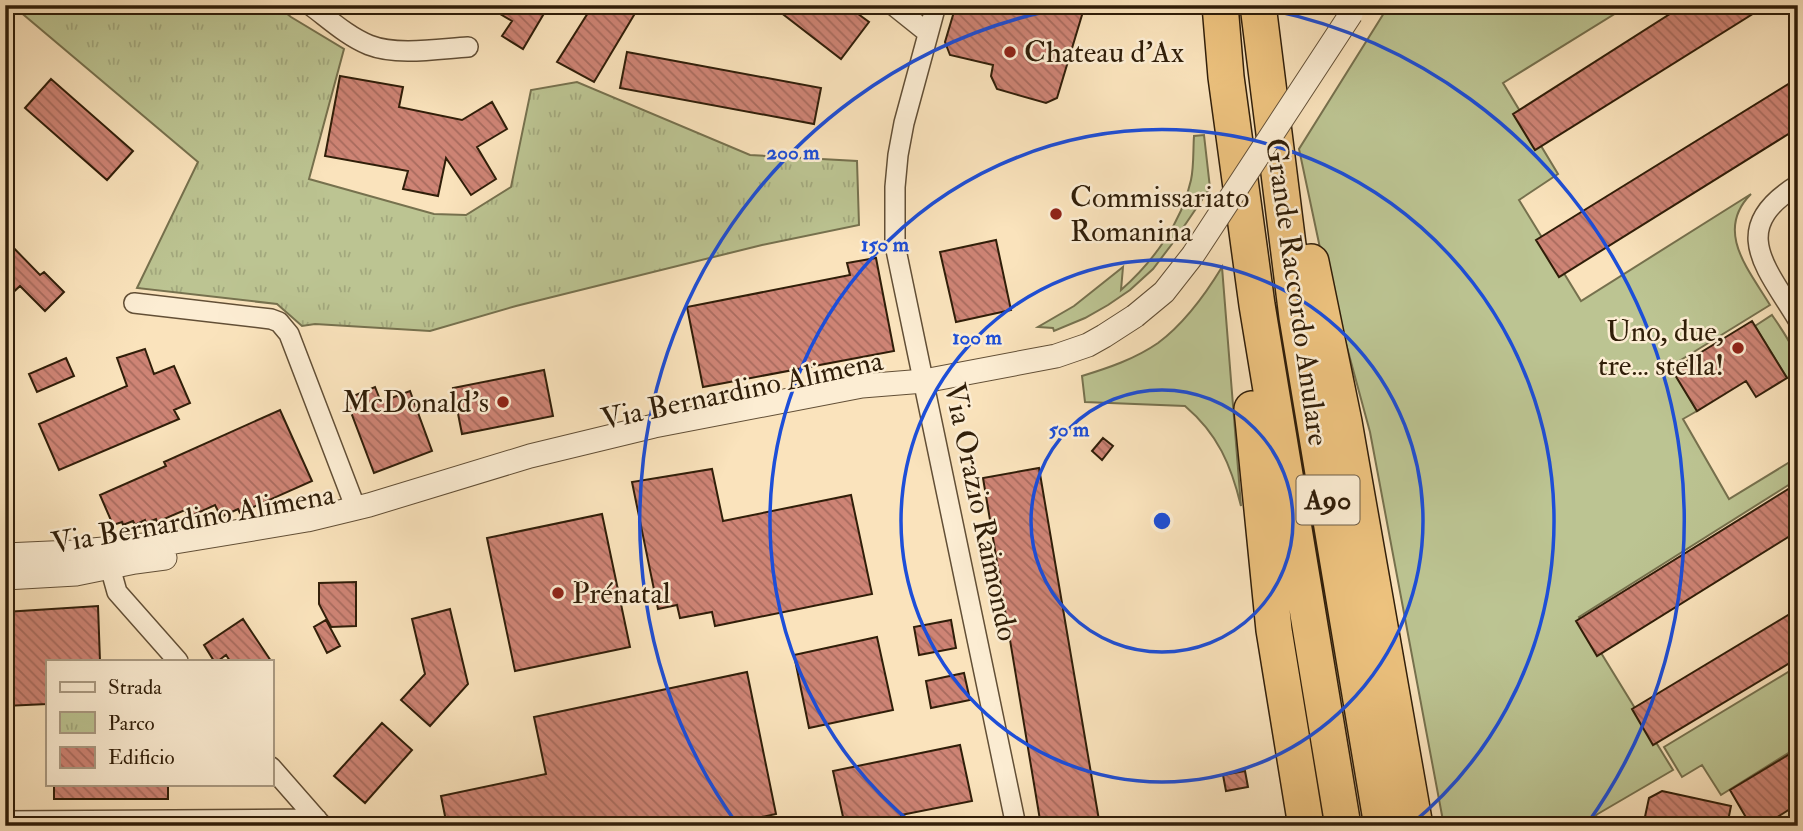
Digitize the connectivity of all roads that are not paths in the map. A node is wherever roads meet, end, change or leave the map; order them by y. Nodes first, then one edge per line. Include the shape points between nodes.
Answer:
1 (310, 5) edge
2 (893, 5) edge
3 (936, 5) edge
4 (1220, 5) edge
5 (1258, 5) edge
6 (1354, 10) edge
7 (928, 33) junction
8 (468, 47) dead end
9 (1279, 173) junction
10 (1798, 185) edge
11 (134, 303) dead end
12 (1256, 305) junction
13 (1798, 320) edge
14 (923, 381) junction
15 (356, 509) junction
16 (5, 555) edge
17 (110, 567) junction
18 (5, 578) edge
19 (177, 660) edge
20 (273, 769) edge
21 (5, 821) edge
22 (320, 823) edge
23 (1016, 826) edge
24 (1306, 826) edge
25 (1343, 826) edge
26 (1381, 826) edge
27 (1415, 826) edge

1 - 8 street via 351,36 379,48
2 - 7 street
3 - 7 street, Via Orazio Raimondo
4 - 12 highway, Grande Raccordo Anulare / A90
5 - 9 highway, Grande Raccordo Anulare / A90
6 - 14 street, bridge via 1164,292 1104,336 1067,353
7 - 14 street, Via Orazio Raimondo via 903,129 895,187 896,250
9 - 26 highway, Grande Raccordo Anulare / A90 via 1297,317
9 - 27 highway via 1307,246 1319,299
10 - 13 street via 1770,205 1757,236 1762,261
11 - 15 street, Via Bernardino Alimena via 282,324
12 - 24 highway via 1248,342 1250,386 1274,630
12 - 25 highway, Grande Raccordo Anulare / A90
14 - 15 street, Via Bernardino Alimena via 862,386 599,438
14 - 17 street, Via Bernardino Alimena via 855,400 623,446 312,534
14 - 23 street, Via Orazio Raimondo
15 - 16 street, Via Bernardino Alimena via 200,539
17 - 18 street, Via Bernardino Alimena
17 - 19 street via 117,592
20 - 22 street
21 - 22 street

